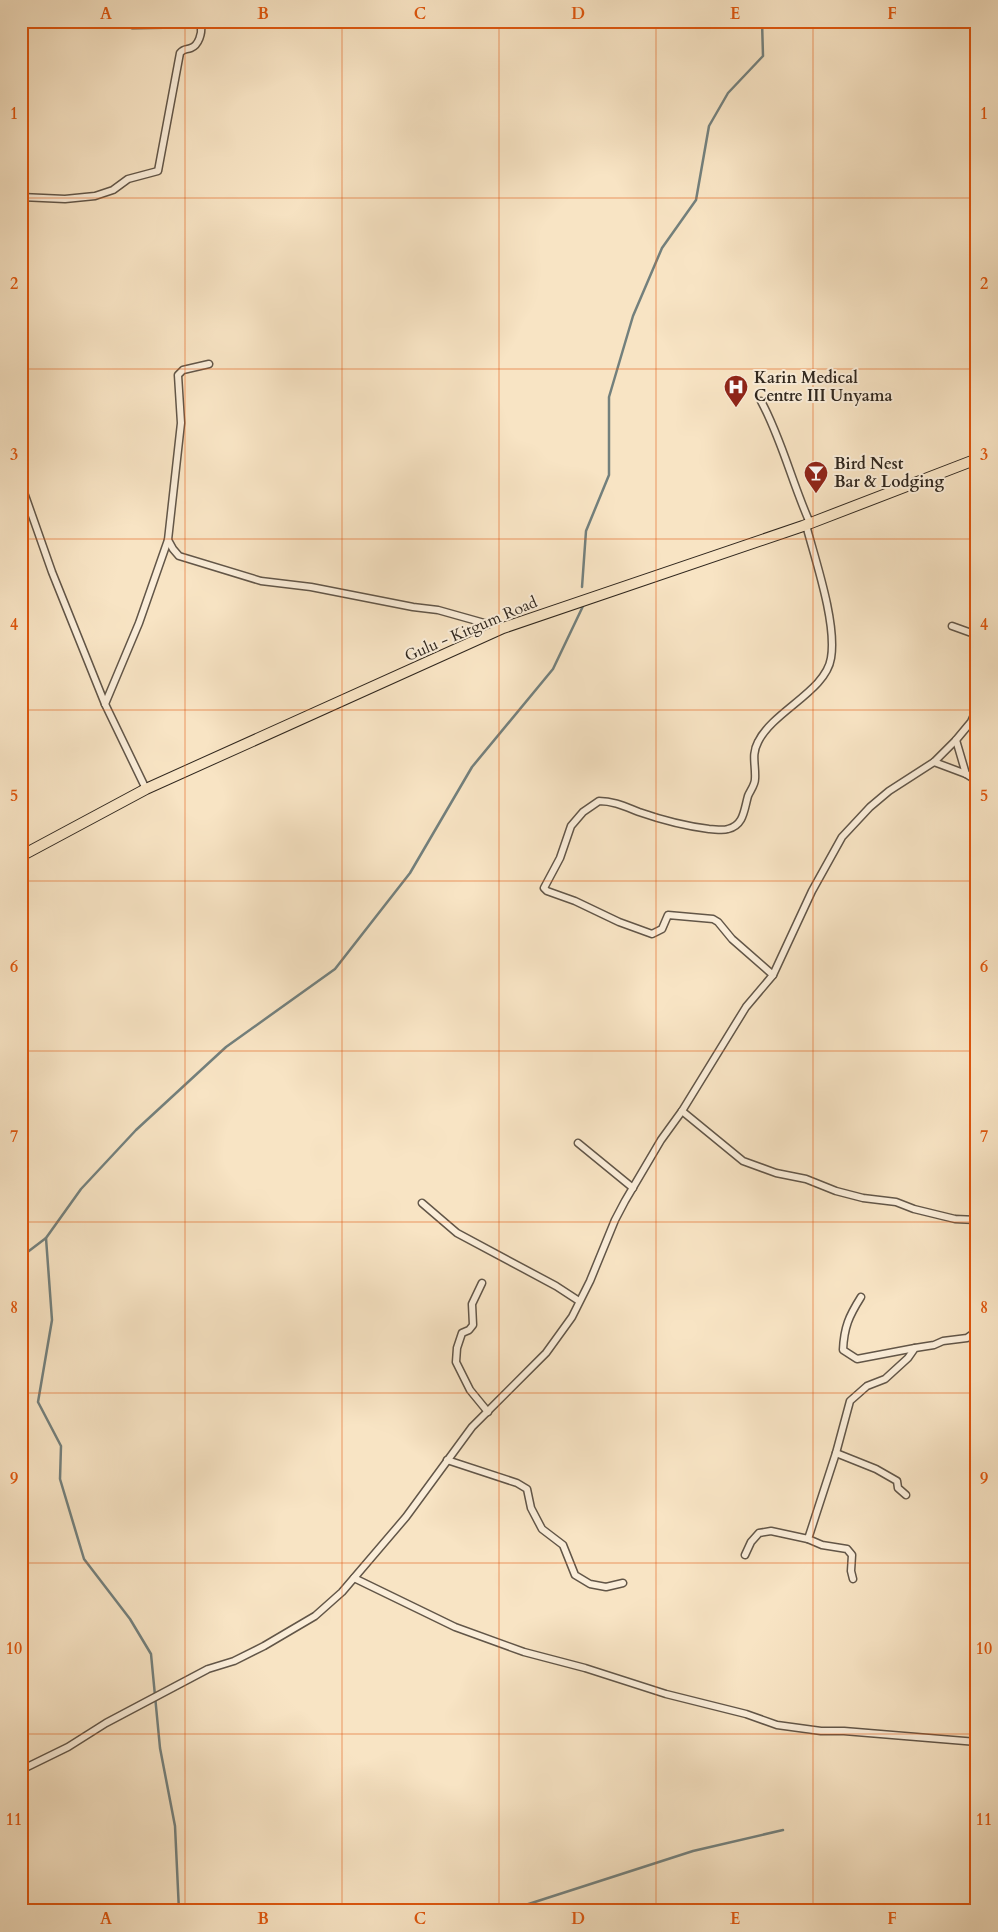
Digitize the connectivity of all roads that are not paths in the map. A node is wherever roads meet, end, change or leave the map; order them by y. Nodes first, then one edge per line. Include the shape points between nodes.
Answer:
1 (130, 21) edge
2 (21, 197) edge
3 (209, 364) dead end
4 (761, 401) dead end
5 (977, 459) edge
6 (21, 484) edge
7 (808, 524) junction
8 (168, 540) junction
9 (952, 626) dead end
10 (503, 628) junction
11 (977, 635) edge
12 (105, 704) junction
13 (977, 708) edge
14 (956, 740) junction
15 (934, 762) junction
16 (966, 774) junction
17 (977, 781) edge
18 (146, 789) junction
19 (21, 856) edge
20 (772, 974) junction
21 (682, 1111) junction
22 (578, 1143) dead end
23 (632, 1188) junction
24 (422, 1202) dead end
25 (977, 1220) edge
26 (482, 1283) dead end
27 (861, 1296) dead end
28 (579, 1301) junction
29 (977, 1331) edge
30 (916, 1348) junction
31 (488, 1412) junction
32 (836, 1453) junction
33 (447, 1460) junction
34 (906, 1495) dead end
35 (808, 1539) junction
36 (745, 1555) dead end
37 (354, 1578) junction
38 (853, 1579) dead end
39 (623, 1583) dead end
40 (977, 1742) edge
41 (21, 1770) edge

1 - 2 street via 132,25 202,26 196,45 180,53 158,170 128,179 113,190 95,196 65,199
3 - 8 street via 183,370 178,375 181,423
4 - 7 street via 787,460
5 - 7 main road, Gulu - Kitgum Road
6 - 12 street
7 - 10 main road, Gulu - Kitgum Road
7 - 20 street via 832,634 831,660 812,689 785,710 759,739 753,757 754,782 742,819 737,825 724,830 696,827 600,801 583,812 571,826 560,858 544,888 652,934 662,929 668,915 713,919
8 - 10 street via 179,556 247,578 438,610
8 - 12 street via 142,616
9 - 11 street
10 - 18 main road, Gulu - Kitgum Road
12 - 18 street
13 - 14 street via 971,722
14 - 15 street
14 - 16 street
15 - 16 street
15 - 20 street via 889,791 842,837
16 - 17 street
18 - 19 main road, Gulu - Kitgum Road
20 - 21 street via 746,1007
21 - 23 street
21 - 25 street via 744,1161 776,1173 806,1179 863,1198 896,1202 955,1219
22 - 23 street
23 - 28 street
24 - 28 street via 457,1233
26 - 31 street via 472,1304 474,1324 462,1333 456,1362 470,1390
27 - 30 street via 846,1324 843,1350 857,1359
28 - 31 street via 572,1317 546,1353
29 - 30 street via 967,1338
30 - 32 street via 885,1379 867,1386 850,1401
31 - 33 street
32 - 34 street via 897,1481 898,1488
32 - 35 street
33 - 37 street via 406,1517
33 - 39 street via 527,1489 531,1508 542,1529 563,1545 575,1574 590,1584 606,1587
35 - 36 street via 771,1531 759,1533
35 - 38 street via 847,1549 852,1555
37 - 40 street via 455,1627 524,1652 777,1725
37 - 41 street via 315,1616 264,1646 208,1669

